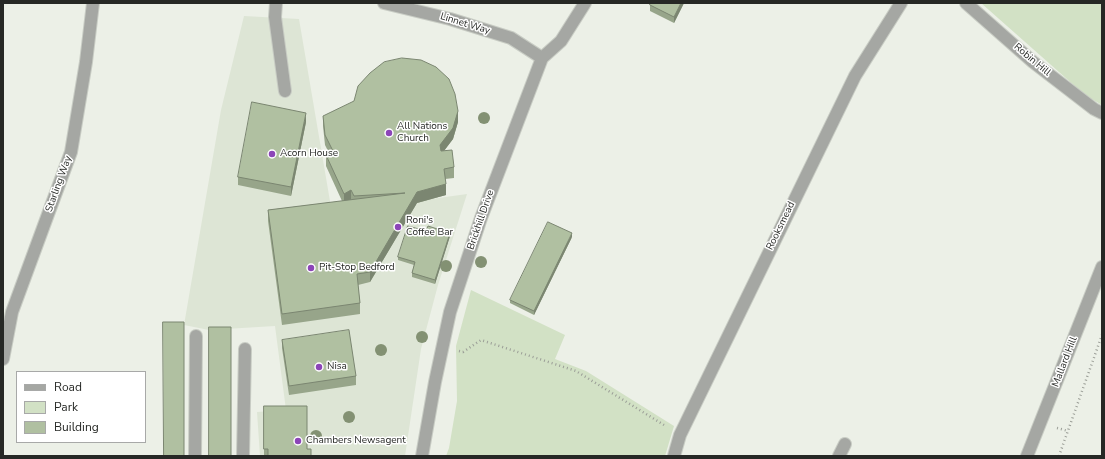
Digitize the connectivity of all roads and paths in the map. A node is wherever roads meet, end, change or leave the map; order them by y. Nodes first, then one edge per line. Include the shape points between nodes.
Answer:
1 (93, 3) edge
2 (276, 3) edge
3 (384, 3) edge
4 (585, 3) edge
5 (901, 3) edge
6 (966, 3) edge
7 (542, 58) junction
8 (285, 91) dead end
9 (1102, 113) edge
10 (1102, 268) edge
11 (1102, 335) edge
12 (196, 336) dead end
13 (443, 347) junction
14 (245, 349) dead end
15 (3, 359) edge
16 (680, 435) junction
17 (845, 444) dead end
18 (195, 456) edge
19 (243, 456) edge
20 (422, 456) edge
21 (674, 456) edge
22 (839, 456) edge
23 (1027, 456) edge
24 (1059, 456) edge

1 - 15 street, Starling Way via 71,152 12,312
2 - 8 street via 275,17
3 - 7 street, Linnet Way via 450,19 511,38
4 - 7 street, Brickhill Drive via 561,41
5 - 16 street, Rooksmead via 855,76
6 - 9 street, Robin Hill via 1034,62
7 - 13 street, Brickhill Drive via 481,218 450,312
10 - 23 street, Mallard Hill
11 - 24 path
12 - 18 street
13 - 16 path via 463,352 481,340 576,371
13 - 20 street, Brickhill Drive
14 - 19 street
16 - 21 street, Rooksmead
17 - 22 street

